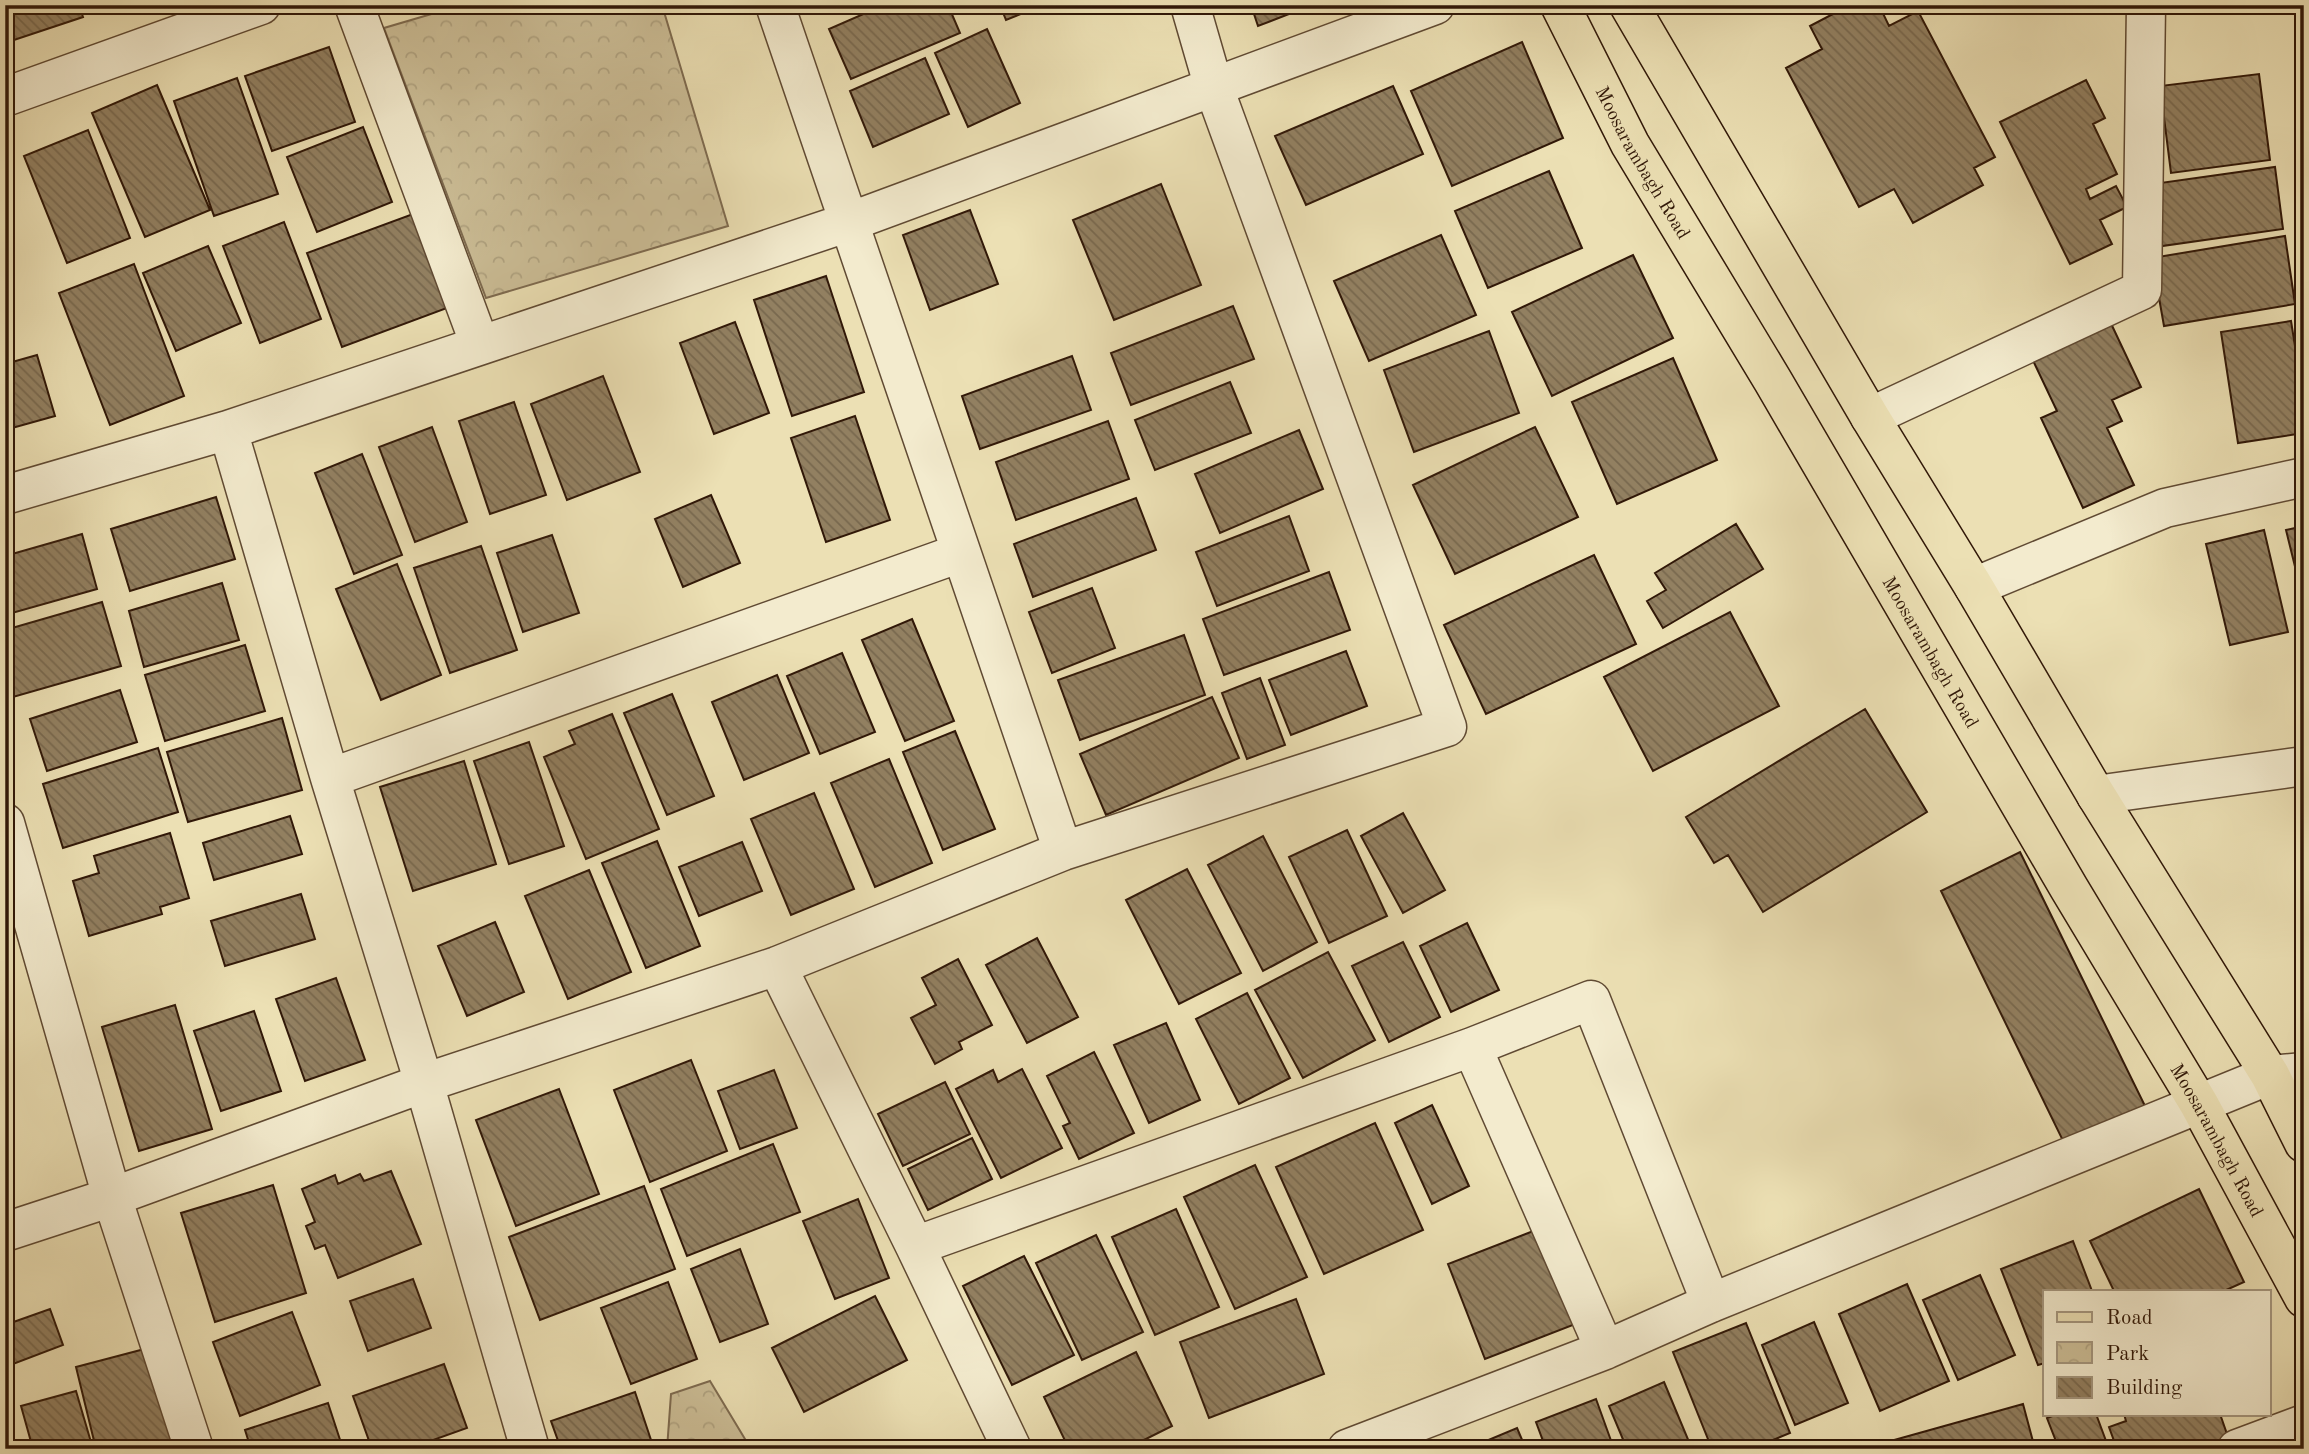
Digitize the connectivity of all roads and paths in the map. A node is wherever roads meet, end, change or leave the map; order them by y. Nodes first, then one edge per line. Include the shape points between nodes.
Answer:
1 (261, 5) edge
2 (354, 5) edge
3 (775, 5) edge
4 (1190, 5) edge
5 (1436, 5) edge
6 (1560, 5) edge
7 (1629, 5) edge
8 (2146, 5) edge
9 (1214, 88) junction
10 (5, 97) edge
11 (849, 222) junction
12 (480, 345) junction
13 (1870, 417) junction
14 (229, 430) junction
15 (2304, 477) edge
16 (5, 495) edge
17 (960, 553) junction
18 (1974, 587) junction
19 (2304, 766) edge
20 (330, 778) junction
21 (2096, 795) junction
22 (5, 823) edge
23 (1063, 851) junction
24 (777, 966) junction
25 (1472, 1048) junction
26 (2287, 1073) edge
27 (424, 1083) junction
28 (2199, 1104) junction
29 (2304, 1143) edge
30 (112, 1197) junction
31 (5, 1233) edge
32 (915, 1246) junction
33 (2304, 1298) edge
34 (1711, 1303) junction
35 (1605, 1350) junction
36 (2304, 1424) edge
37 (194, 1449) edge
38 (530, 1449) edge
39 (1012, 1449) edge
40 (1347, 1449) edge
41 (2237, 1449) edge

1 - 10 street
2 - 12 street
3 - 11 street
4 - 9 street
5 - 9 street
6 - 28 main road, Moosarambagh Road via 1630,144
7 - 13 main road
8 - 13 street via 2142,290
9 - 11 street
9 - 23 street via 1447,727
11 - 12 street
11 - 17 street
12 - 14 street
13 - 18 main road
14 - 16 street
14 - 20 street
15 - 18 street via 2165,508
17 - 20 street
17 - 23 street
18 - 21 main road
19 - 21 street
20 - 27 street
21 - 26 main road
22 - 30 street
23 - 24 street
24 - 27 street
24 - 32 street
25 - 32 street
25 - 34 street via 1591,1000
25 - 35 street
26 - 28 street
26 - 29 main road
27 - 30 street
27 - 38 street
28 - 33 main road, Moosarambagh Road
28 - 34 street
30 - 31 street
30 - 37 street
32 - 39 street
34 - 35 street
35 - 40 street
36 - 41 street

